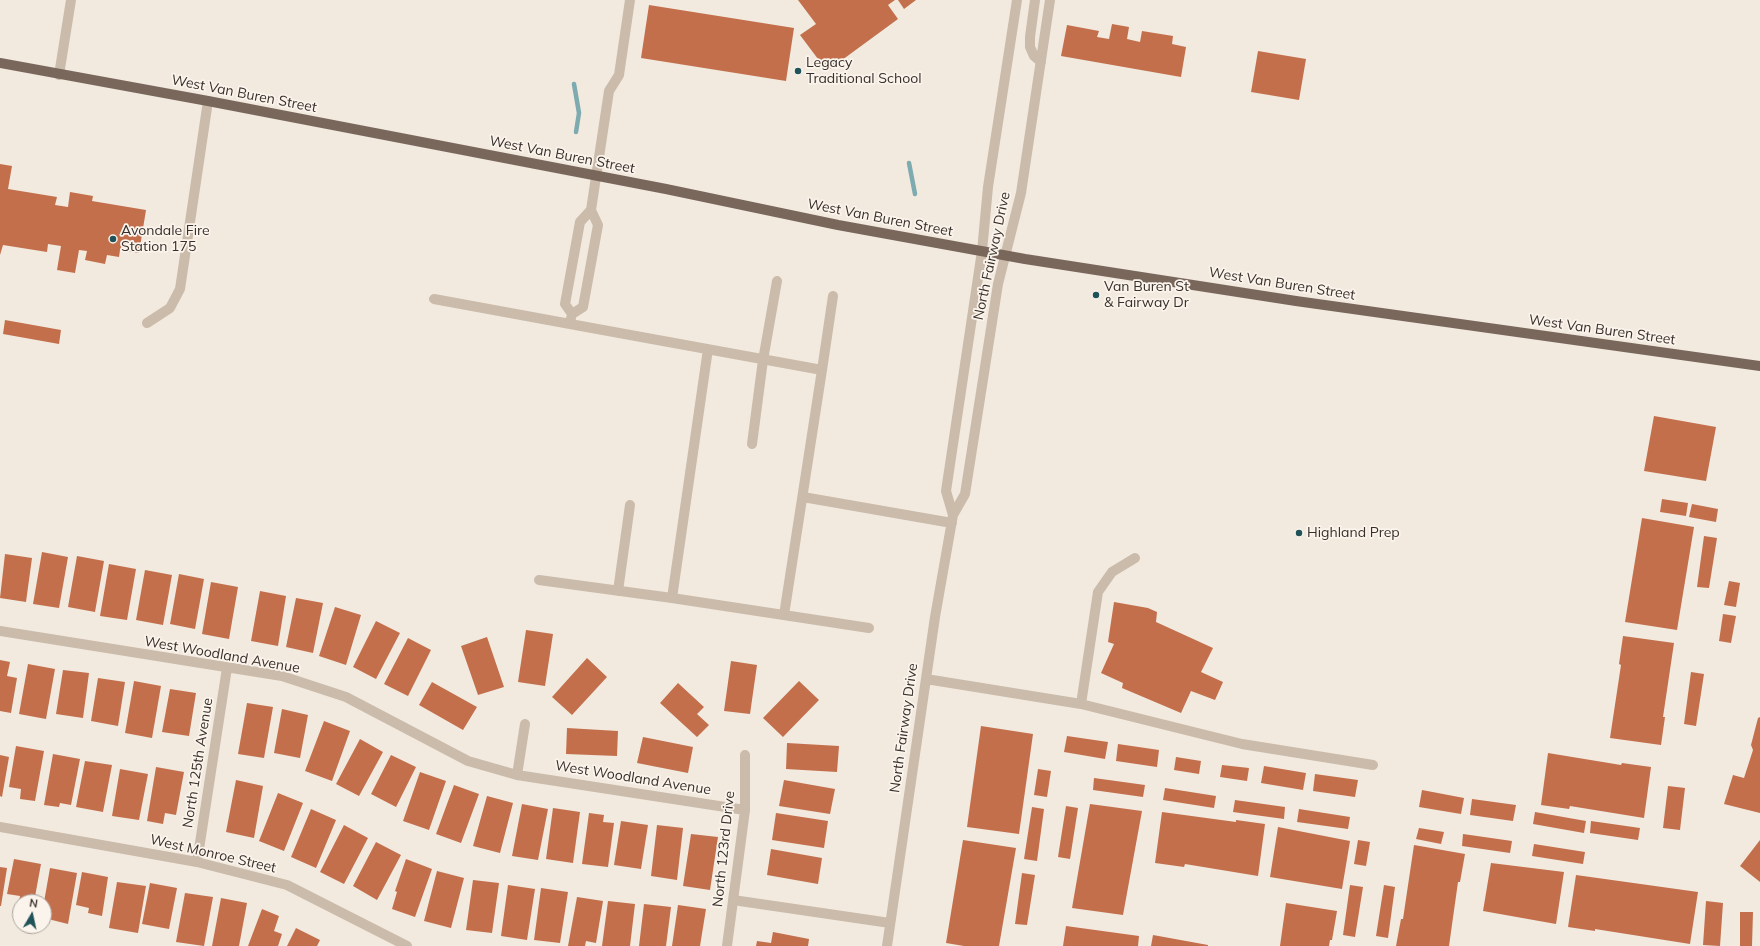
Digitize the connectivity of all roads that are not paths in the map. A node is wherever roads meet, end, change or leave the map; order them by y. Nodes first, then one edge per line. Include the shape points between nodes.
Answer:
1 (71, 0) edge
2 (630, 0) edge
3 (1017, 0) edge
4 (1035, 0) edge
5 (1050, 0) edge
6 (1041, 62) junction
7 (0, 63) edge
8 (59, 75) junction
9 (208, 101) junction
10 (597, 176) junction
11 (591, 210) junction
12 (982, 251) junction
13 (1005, 255) junction
14 (777, 281) dead end
15 (833, 296) dead end
16 (434, 299) dead end
17 (571, 319) junction
18 (147, 323) dead end
19 (708, 350) junction
20 (763, 360) junction
21 (1760, 366) edge
22 (822, 370) junction
23 (752, 444) dead end
24 (803, 497) junction
25 (630, 505) dead end
26 (953, 519) junction
27 (1135, 558) dead end
28 (538, 580) dead end
29 (618, 591) junction
30 (672, 598) junction
31 (784, 615) junction
32 (869, 628) dead end
33 (0, 631) edge
34 (227, 668) junction
35 (926, 679) junction
36 (1081, 704) junction
37 (524, 724) dead end
38 (745, 755) dead end
39 (1373, 765) dead end
40 (517, 775) junction
41 (745, 810) junction
42 (0, 827) edge
43 (197, 862) junction
44 (733, 900) junction
45 (890, 923) junction
46 (407, 946) edge
47 (727, 946) edge
48 (887, 946) edge

1 - 8 street
2 - 10 street via 619,75 609,91
3 - 12 street, North Fairway Drive via 988,187
4 - 6 street via 1030,47 1034,56
5 - 6 street, North Fairway Drive
6 - 13 street, North Fairway Drive via 1021,193
7 - 8 main road, West Van Buren Street
8 - 9 main road, West Van Buren Street
9 - 10 main road, West Van Buren Street
9 - 18 street via 180,289 170,308
10 - 11 street
10 - 12 main road, West Van Buren Street via 838,225
11 - 17 street via 580,222 565,304
11 - 17 street via 598,225 583,307
12 - 13 main road, West Van Buren Street
12 - 26 street, North Fairway Drive via 946,491
13 - 21 main road, West Van Buren Street via 1296,301
13 - 26 street, North Fairway Drive via 998,284 965,494
14 - 20 street
15 - 22 street
16 - 17 street
17 - 19 street
19 - 20 street
19 - 30 street
20 - 22 street
20 - 23 street
22 - 24 street
24 - 26 street
24 - 31 street
25 - 29 street
26 - 35 street, North Fairway Drive
27 - 36 street via 1112,572 1098,592
28 - 29 street
29 - 30 street
30 - 31 street
31 - 32 street
33 - 34 street, West Woodland Avenue
34 - 40 street, West Woodland Avenue via 282,676 346,697 468,761
34 - 43 street, North 125th Avenue
35 - 36 street
35 - 45 street, North Fairway Drive
36 - 39 street via 1242,744
37 - 40 street
38 - 41 street, North 123rd Drive
40 - 41 street, West Woodland Avenue
41 - 44 street, North 123rd Drive
42 - 43 street, West Monroe Street
43 - 46 street, West Monroe Street via 286,885
44 - 45 street
44 - 47 street, North 123rd Drive
45 - 48 street, North Fairway Drive

